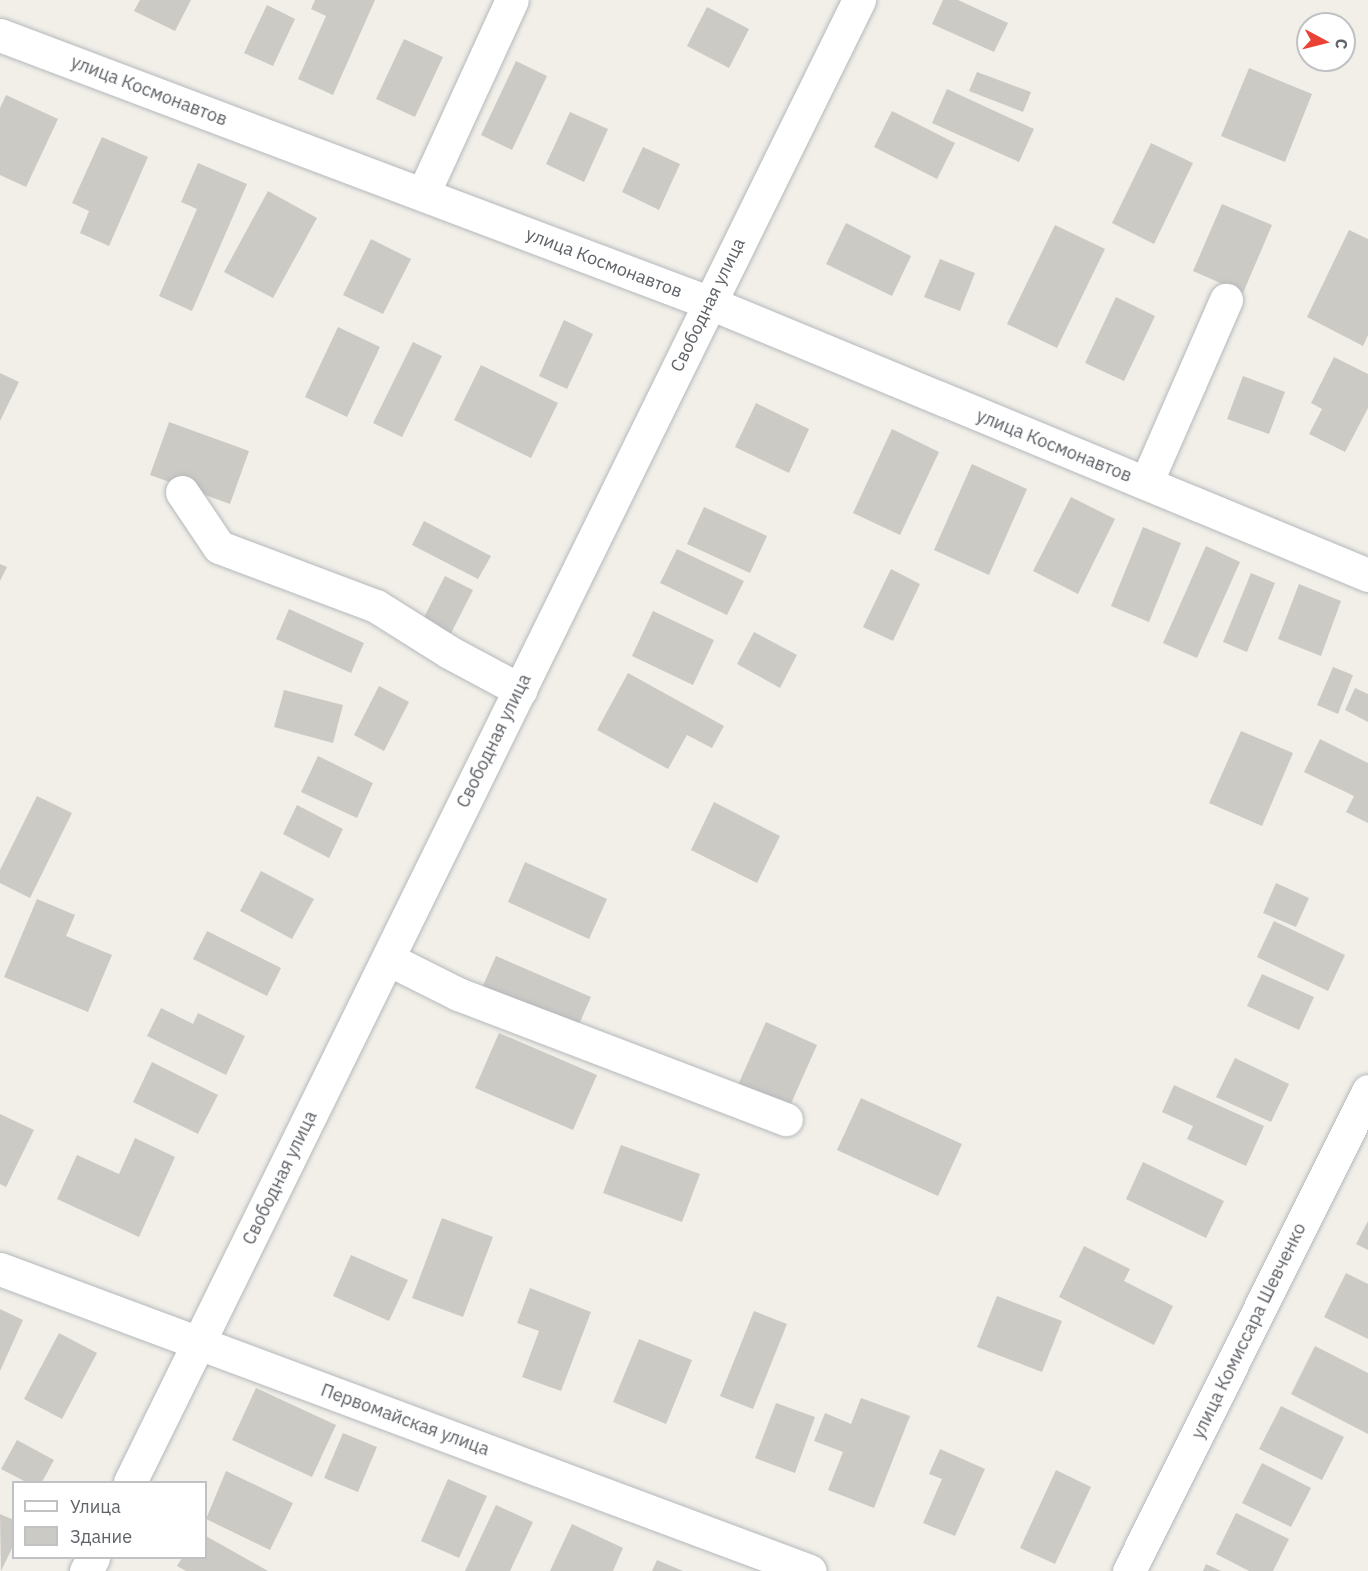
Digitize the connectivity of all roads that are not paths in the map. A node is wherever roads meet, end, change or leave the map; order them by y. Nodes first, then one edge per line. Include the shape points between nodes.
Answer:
1 (512, 0) edge
2 (859, 0) edge
3 (0, 35) edge
4 (423, 195) junction
5 (1226, 300) dead end
6 (710, 303) junction
7 (1146, 483) junction
8 (182, 492) dead end
9 (1368, 575) edge
10 (520, 690) junction
11 (388, 959) junction
12 (1368, 1091) edge
13 (786, 1119) dead end
14 (0, 1269) edge
15 (199, 1343) junction
16 (130, 1481) edge
17 (810, 1571) edge
18 (1130, 1571) edge

1 - 4 street
2 - 6 street, Свободная улица
3 - 4 street, улица Космонавтов
4 - 6 street, улица Космонавтов
5 - 7 street
6 - 7 street, улица Космонавтов
6 - 10 street, Свободная улица
7 - 9 street, улица Космонавтов
8 - 10 street via 219,547 376,606
10 - 11 street, Свободная улица
11 - 13 street via 458,994
11 - 15 street, Свободная улица
12 - 18 street, улица Комиссара Шевченко
14 - 15 street, Первомайская улица
15 - 16 street, Свободная улица
15 - 17 street, Первомайская улица

